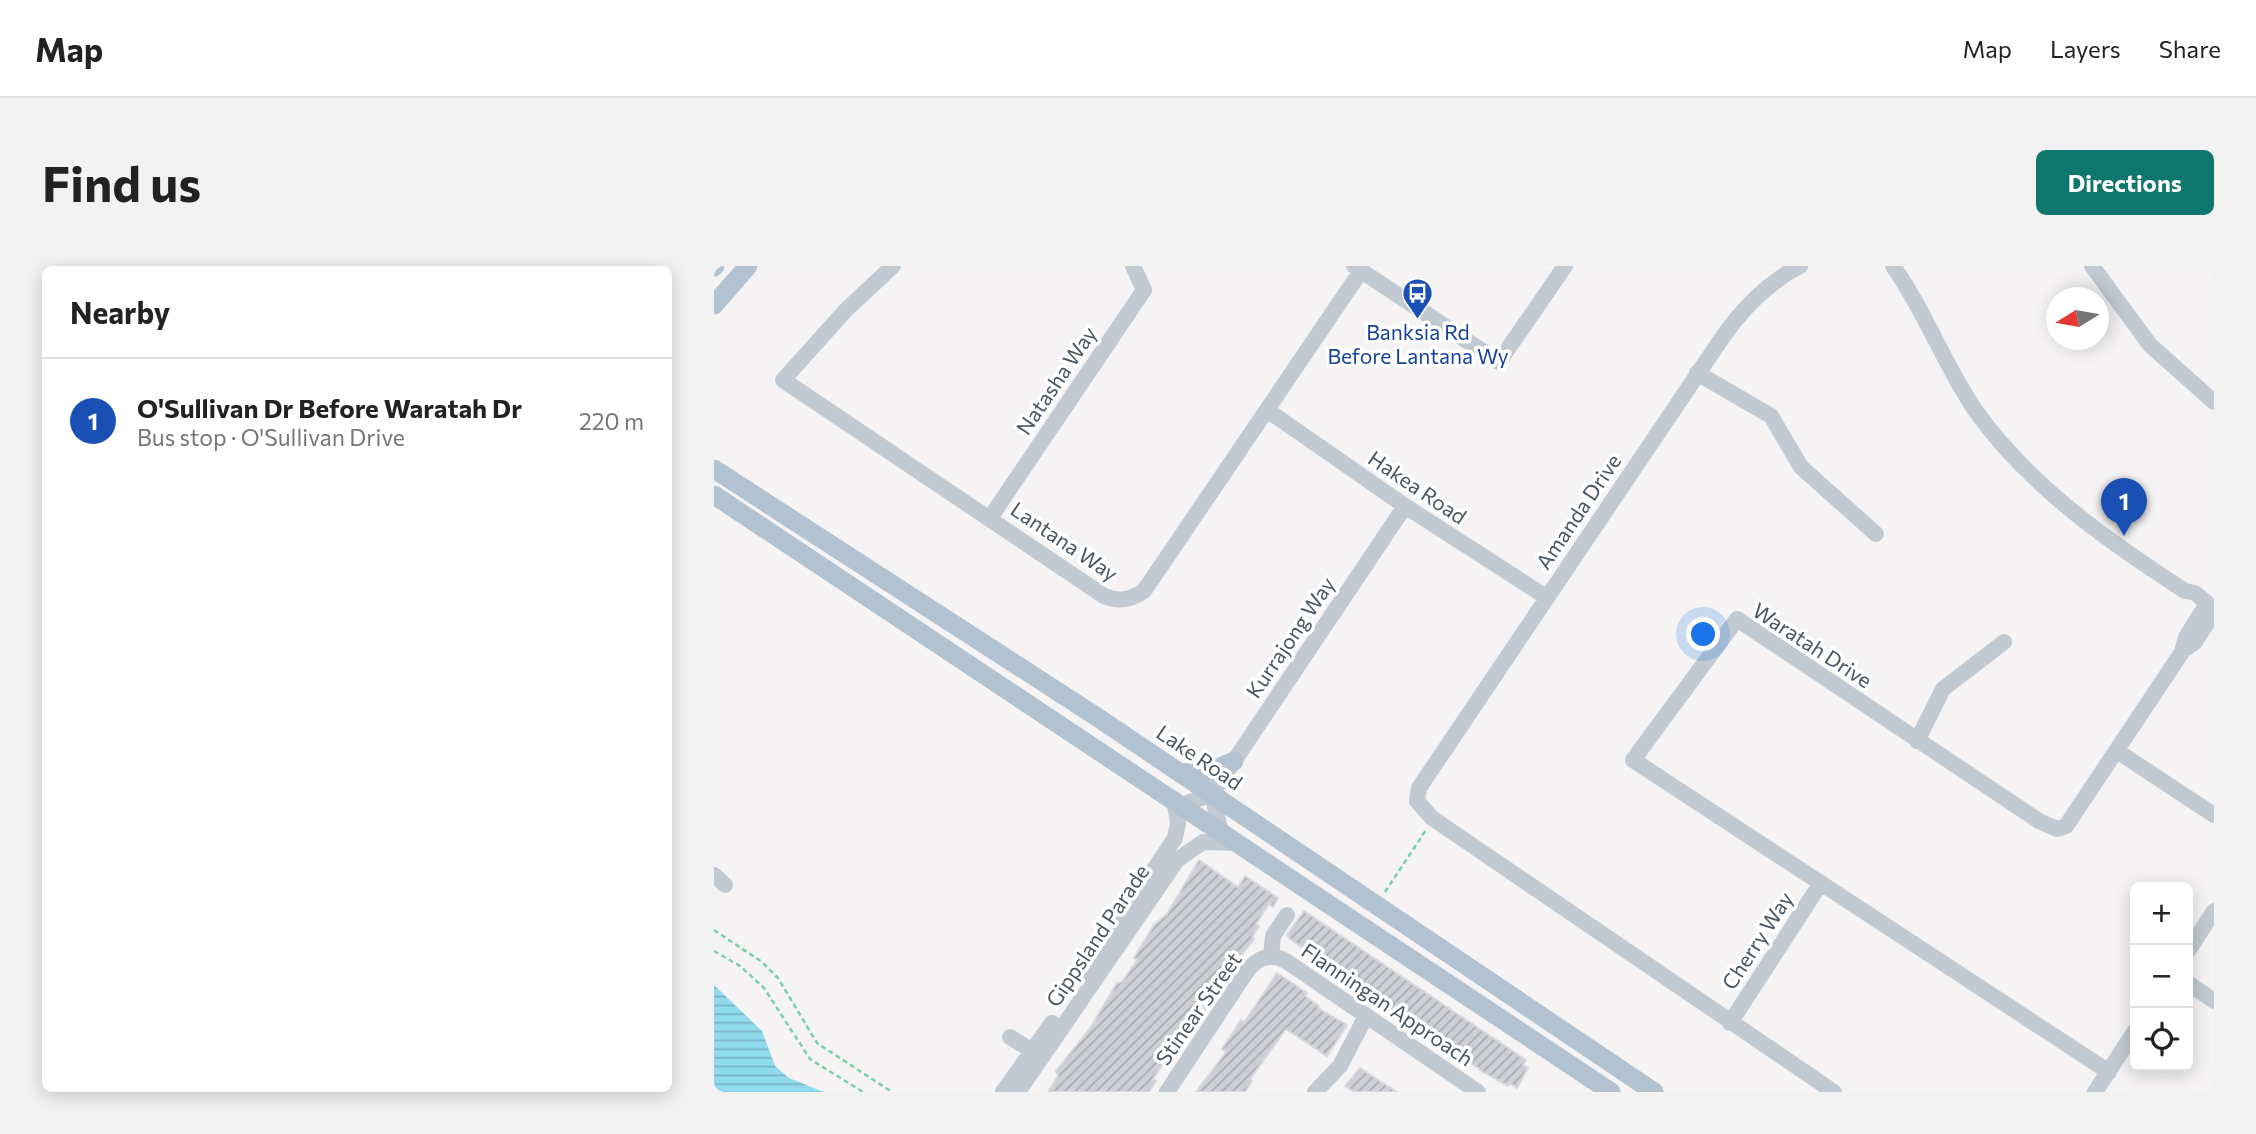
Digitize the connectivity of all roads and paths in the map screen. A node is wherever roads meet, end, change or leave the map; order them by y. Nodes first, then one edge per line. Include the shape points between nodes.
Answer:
1 (748, 266) edge
2 (893, 266) edge
3 (1133, 266) edge
4 (1565, 266) edge
5 (1800, 266) edge
6 (2095, 267) edge
7 (1357, 268) edge
8 (1897, 270) edge
9 (714, 305) edge
10 (1697, 373) junction
11 (2214, 402) edge
12 (1267, 410) junction
13 (714, 468) edge
14 (714, 495) edge
15 (1405, 506) junction
16 (990, 518) junction
17 (1876, 534) dead end
18 (1546, 597) junction
19 (2210, 613) edge
20 (2004, 642) dead end
21 (1917, 741) junction
22 (2117, 751) junction
23 (1234, 761) junction
24 (1180, 773) junction
25 (1212, 794) junction
26 (1178, 802) junction
27 (2214, 816) edge
28 (1429, 827) dead end
29 (1229, 838) junction
30 (1821, 883) junction
31 (1381, 898) dead end
32 (2214, 911) edge
33 (1287, 915) dead end
34 (714, 930) edge
35 (2192, 945) edge
36 (714, 951) edge
37 (1271, 956) junction
38 (2193, 986) edge
39 (2214, 1001) edge
40 (1366, 1016) junction
41 (1730, 1023) junction
42 (1010, 1037) dead end
43 (2130, 1039) edge
44 (1037, 1054) junction
45 (2109, 1072) junction
46 (1472, 1090) edge
47 (863, 1092) edge
48 (892, 1092) edge
49 (1003, 1092) edge
50 (1018, 1092) edge
51 (1167, 1092) edge
52 (1315, 1092) edge
53 (1611, 1092) edge
54 (1654, 1092) edge
55 (1834, 1092) edge
56 (2095, 1092) edge

1 - 9 main road
2 - 16 street, Lantana Way via 783,380
3 - 16 street, Natasha Way via 1144,290
4 - 7 street via 1499,362
5 - 10 street, Amanda Drive via 1745,308
6 - 11 street via 2150,345
7 - 12 street, Lantana Way
8 - 19 street via 1953,376 2002,442 2065,505 2185,591 2195,593
10 - 17 street via 1771,416 1801,467
10 - 18 street, Amanda Drive
12 - 15 street, Hakea Road
12 - 16 street, Lantana Way via 1136,597 1115,600 1104,596
13 - 24 main road, Lake Road
14 - 26 main road
15 - 18 street, Hakea Road
15 - 23 street, Kurrajong Way
18 - 41 street, Amanda Drive via 1411,802
19 - 22 street, Waratah Drive via 2195,642 2182,652
20 - 21 street via 1944,689
21 - 22 street, Waratah Drive via 2057,829 2066,826
21 - 30 street, Waratah Drive via 1737,619 1633,760
22 - 27 street
23 - 24 main road via 1211,771
23 - 25 street, Kurrajong Way
24 - 25 main road, Lake Road
25 - 26 street
25 - 29 street
25 - 54 main road, Lake Road
26 - 29 main road
26 - 44 street, Gippsland Parade via 1175,838
28 - 31 path
29 - 44 street, Gippsland Parade via 1203,842 1177,860
29 - 53 main road
30 - 41 street, Cherry Way
30 - 45 street, Waratah Drive
32 - 35 street
33 - 37 street via 1273,936
34 - 48 path via 778,978 817,1043
36 - 47 path via 764,988 810,1059
37 - 40 street, Flanningan Approach via 1284,960
37 - 51 street, Stinear Street via 1249,968
38 - 39 street
40 - 46 street, Flanningan Approach
40 - 52 street via 1340,1066
41 - 55 street, Amanda Drive
42 - 44 street
43 - 45 street
44 - 49 street, Gippsland Parade
44 - 50 street, Gippsland Parade
45 - 56 street

